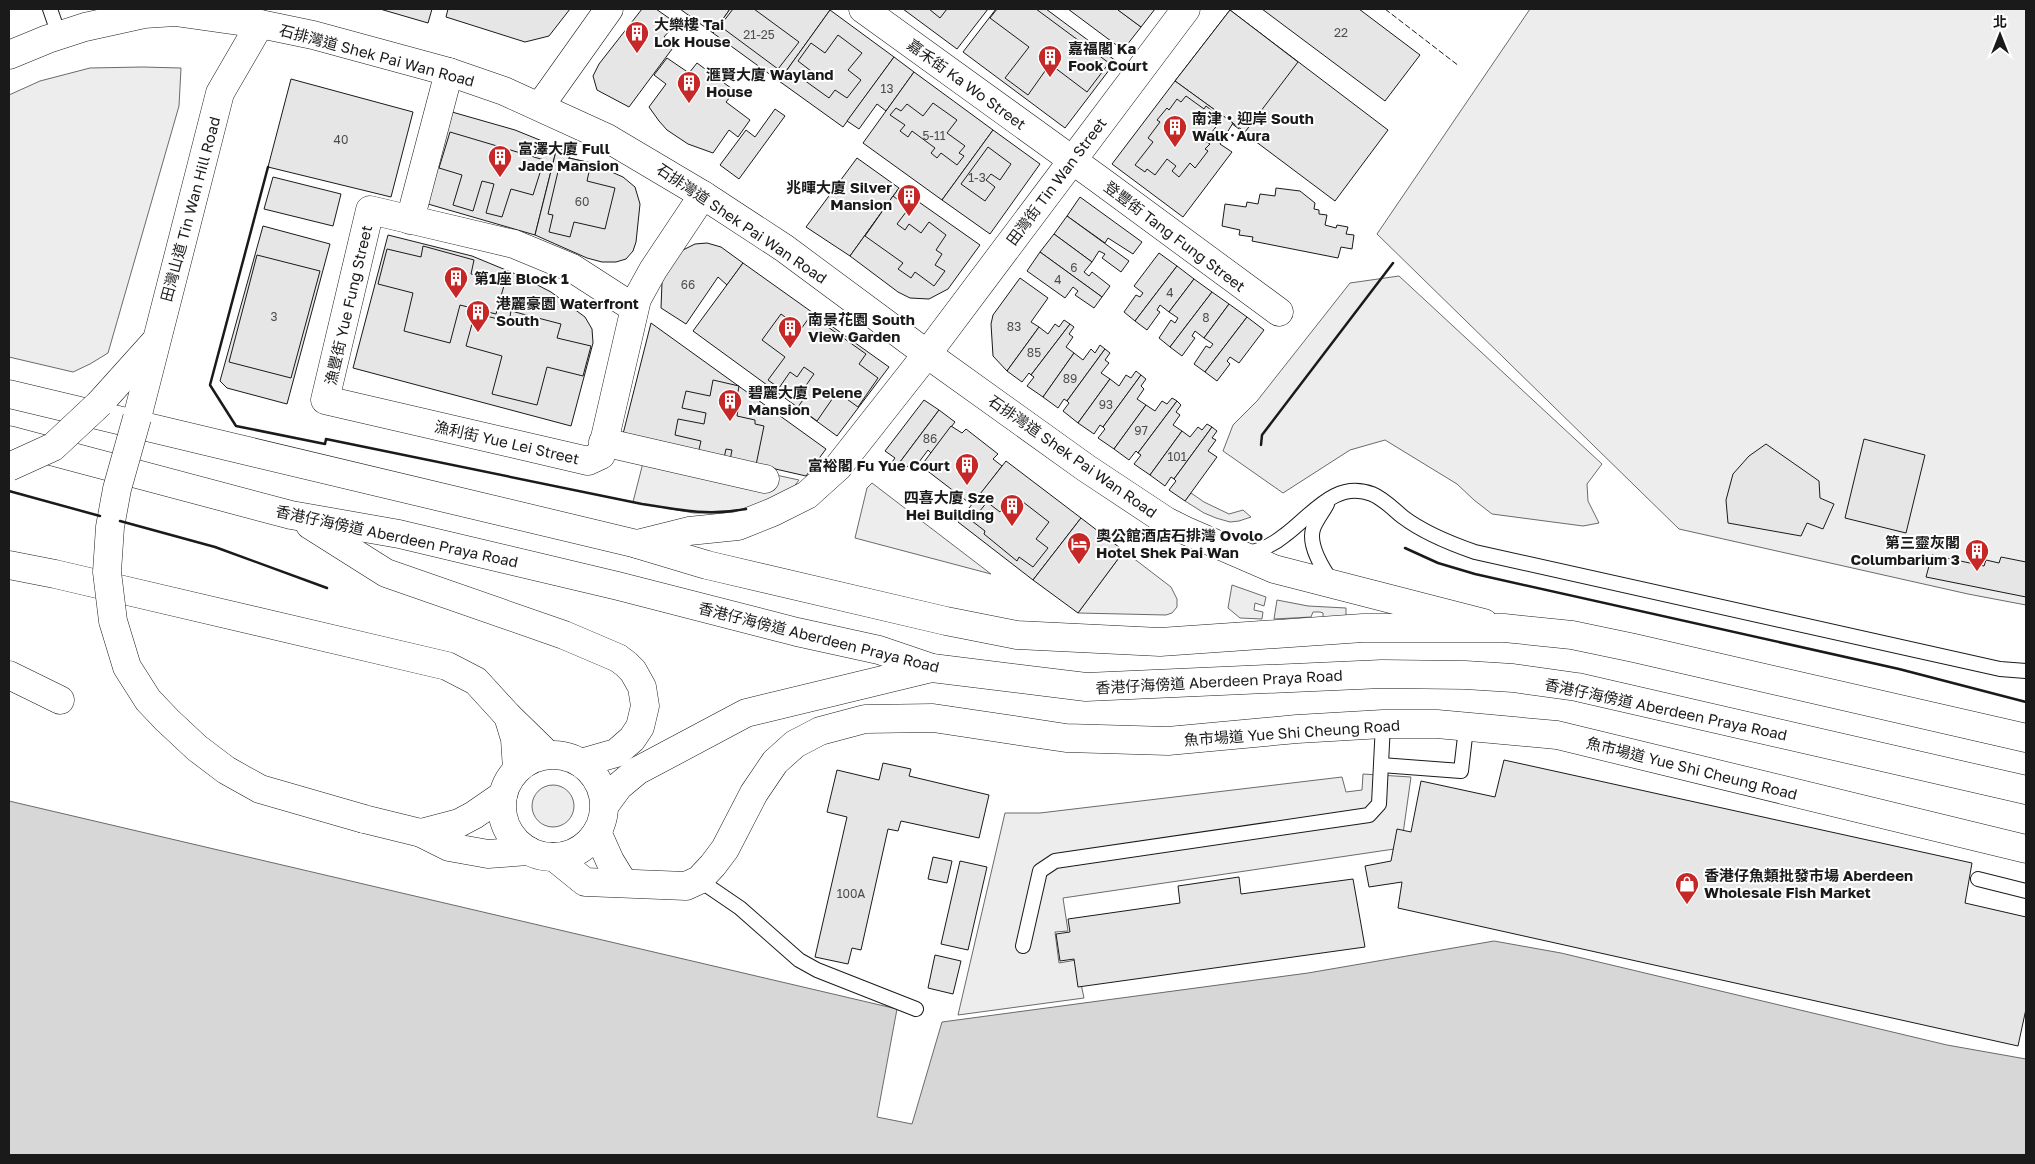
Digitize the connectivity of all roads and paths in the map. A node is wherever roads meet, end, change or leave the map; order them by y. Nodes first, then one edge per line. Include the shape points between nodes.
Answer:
1 (50, 9) edge
2 (609, 9) edge
3 (863, 9) edge
4 (1186, 9) edge
5 (263, 16) edge
6 (59, 35) junction
7 (9, 55) edge
8 (449, 72) junction
9 (540, 106) junction
10 (1072, 159) junction
11 (703, 195) junction
12 (410, 220) junction
13 (634, 308) junction
14 (1279, 312) dead end
15 (156, 340) junction
16 (927, 354) junction
17 (9, 394) edge
18 (325, 400) joint
19 (9, 440) edge
20 (603, 442) junction
21 (9, 467) edge
22 (765, 478) dead end
23 (1336, 494) junction
24 (291, 515) junction
25 (637, 544) junction
26 (1240, 555) junction
27 (9, 565) edge
28 (1334, 584) junction
29 (1504, 628) junction
30 (932, 668) junction
31 (2026, 671) edge
32 (9, 675) edge
33 (60, 700) dead end
34 (508, 716) junction
35 (1383, 724) junction
36 (1466, 728) junction
37 (2026, 738) edge
38 (548, 755) junction
39 (581, 763) junction
40 (1381, 765) junction
41 (517, 769) junction
42 (2026, 790) edge
43 (503, 795) junction
44 (605, 805) junction
45 (598, 832) junction
46 (421, 833) junction
47 (2026, 849) edge
48 (542, 854) junction
49 (1978, 879) dead end
50 (699, 880) junction
51 (624, 882) junction
52 (2026, 891) edge
53 (1023, 946) dead end
54 (916, 1009) dead end

1 - 6 lane
2 - 9 main road
3 - 10 main road, 嘉禾街 Ka Wo Street
4 - 10 main road, 田灣街 Tin Wan Street
5 - 6 main road, 石排灣道 Shek Pai Wan Road via 175,12 144,14
5 - 8 main road, 石排灣道 Shek Pai Wan Road via 313,35
5 - 15 main road, 田灣山道 Tin Wan Hill Road via 220,93
6 - 7 main road, 石排灣道 Shek Pai Wan Road
8 - 9 main road, 石排灣道 Shek Pai Wan Road
8 - 12 main road
9 - 11 main road, 石排灣道 Shek Pai Wan Road via 607,138
10 - 14 main road, 登豐街 Tang Fung Street
10 - 16 main road, 田灣街 Tin Wan Street
11 - 13 main road via 653,270
11 - 16 main road, 石排灣道 Shek Pai Wan Road via 784,248
12 - 13 main road via 514,244 572,268
12 - 18 main road, 漁豐街 Yue Fung Street via 370,210
13 - 20 main road
15 - 21 main road, bridge via 100,403 53,447
15 - 46 main road, 田灣山道 Tin Wan Hill Road, bridge via 110,527 107,572 114,621 127,667 148,700 167,720 226,770 260,789
16 - 25 main road, 田灣街 Tin Wan Street via 838,467 807,495 738,526 689,531
16 - 26 main road, 石排灣道 Shek Pai Wan Road via 1136,502 1184,530
17 - 25 main road
18 - 20 main road, 漁利街 Yue Lei Street via 588,461 601,455
19 - 24 main road, 香港仔海傍道 Aberdeen Praya Road
20 - 22 main road
23 - 26 lane via 1284,536 1259,551
23 - 28 lane via 1313,530 1319,560
23 - 31 lane via 1364,491 1375,495 1421,528 1475,552 2000,669
24 - 30 main road, 香港仔海傍道 Aberdeen Praya Road via 399,534 618,586 879,650
24 - 39 main road via 386,573 564,635 626,664 642,687 645,706 640,726 632,739 616,753
25 - 29 main road via 707,565 1017,635 1160,642 1363,628
26 - 28 main road, 石排灣道 Shek Pai Wan Road via 1274,569
27 - 34 main road via 447,666 476,681
28 - 29 main road, 石排灣道 Shek Pai Wan Road
29 - 37 main road via 1572,635 1634,648
30 - 42 main road, 香港仔海傍道 Aberdeen Praya Road via 1086,687 1382,674 1513,678 1577,687
30 - 44 main road via 746,713 637,771 619,786
32 - 33 main road
34 - 38 main road
34 - 41 main road via 515,739
35 - 36 main road, 魚市場道 Yue Shi Cheung Road via 1437,724
35 - 40 lane
35 - 50 main road, 魚市場道 Yue Shi Cheung Road via 1168,741 1066,738 933,718 865,720 820,731 795,744 775,762 754,793 725,849
36 - 40 lane via 1461,771
36 - 47 main road, 魚市場道 Yue Shi Cheung Road via 1557,735
38 - 39 main road via 567,756
38 - 41 main road via 526,762
39 - 44 main road via 594,775 602,789
40 - 53 lane via 1378,804 1369,816 1055,861 1040,871
41 - 43 main road via 508,780
43 - 46 main road via 459,823
43 - 48 main road via 501,808 507,829 517,842
44 - 45 main road
45 - 48 main road via 573,853
45 - 51 main road via 610,861
46 - 48 main road, 田灣山道 Tin Wan Hill Road via 449,847 488,854
48 - 51 main road via 585,882
49 - 52 lane
50 - 51 main road via 686,886
50 - 54 lane via 740,908 798,960

